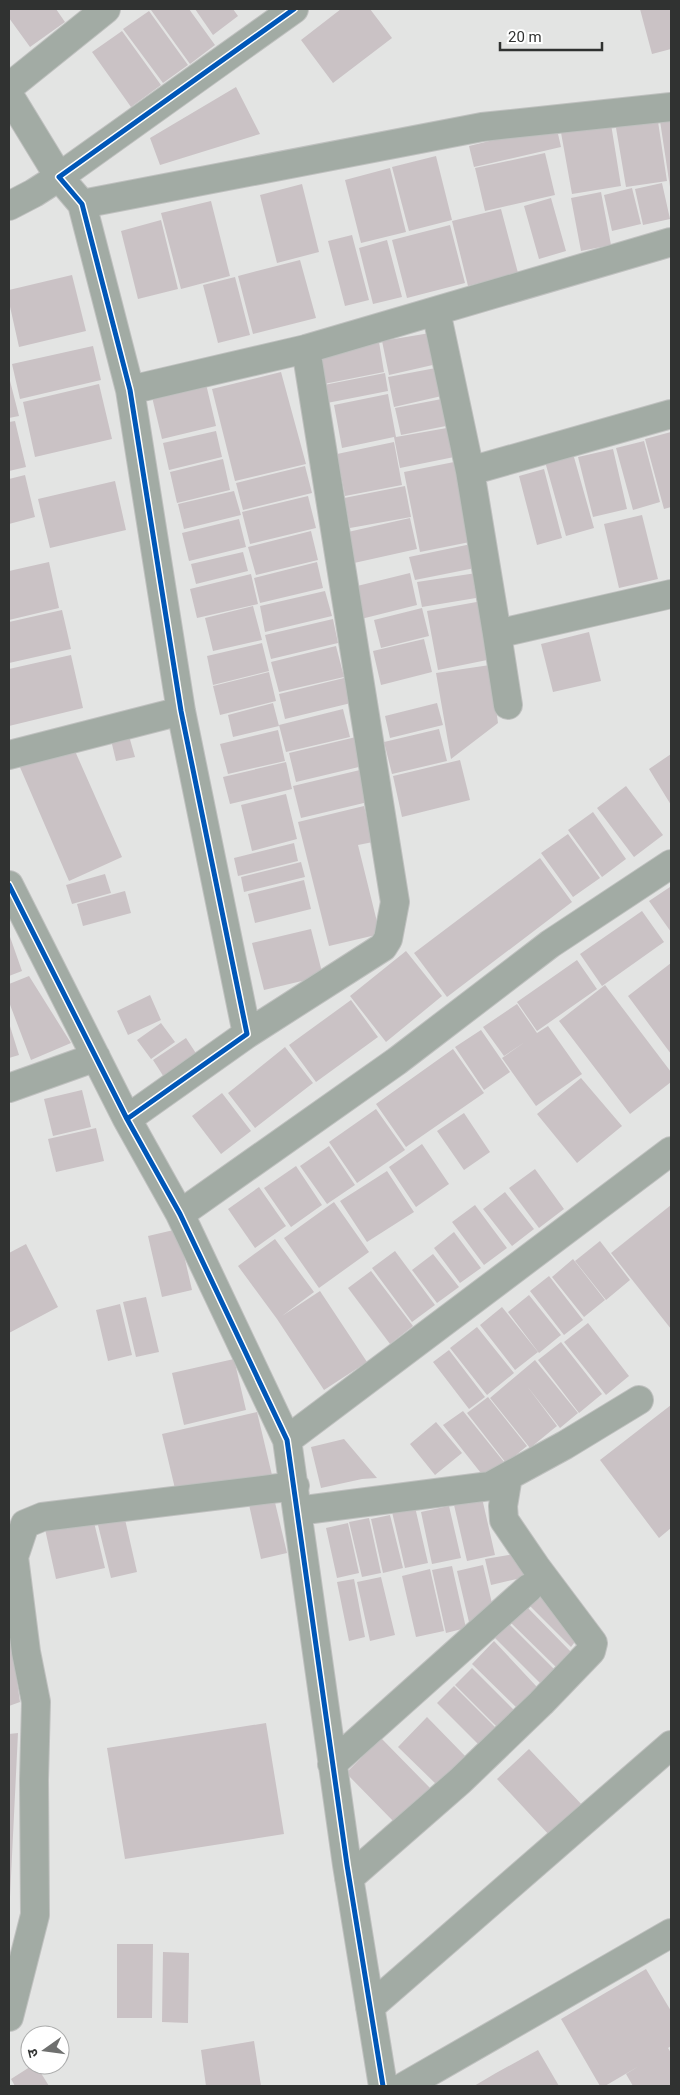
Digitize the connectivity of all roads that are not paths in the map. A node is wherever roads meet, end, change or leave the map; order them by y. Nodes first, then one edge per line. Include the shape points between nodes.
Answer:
1 (106, 9) edge
2 (294, 9) edge
3 (9, 87) edge
4 (9, 94) edge
5 (671, 107) edge
6 (59, 177) junction
7 (82, 204) junction
8 (9, 206) edge
9 (671, 242) edge
10 (436, 311) junction
11 (306, 350) junction
12 (130, 390) junction
13 (671, 414) edge
14 (470, 472) junction
15 (671, 594) edge
16 (496, 634) junction
17 (508, 704) dead end
18 (181, 711) junction
19 (9, 756) edge
20 (671, 864) edge
21 (9, 885) edge
22 (247, 1034) junction
23 (96, 1057) junction
24 (9, 1088) edge
25 (127, 1119) junction
26 (671, 1151) edge
27 (180, 1214) junction
28 (639, 1400) dead end
29 (288, 1440) junction
30 (508, 1476) junction
31 (296, 1498) junction
32 (528, 1588) dead end
33 (671, 1745) edge
34 (332, 1764) junction
35 (349, 1878) junction
36 (671, 1933) edge
37 (370, 2007) junction
38 (9, 2017) edge
39 (383, 2086) edge
40 (405, 2086) edge

1 - 3 street
2 - 6 street
4 - 6 street
5 - 7 street via 482,127
6 - 7 street
6 - 8 street
7 - 12 street
9 - 10 street
10 - 11 street
10 - 14 street
11 - 12 street
11 - 22 street via 395,902 388,939 383,947
12 - 18 street
13 - 14 street
14 - 16 street
15 - 16 street
16 - 17 street
18 - 19 street
18 - 22 street
20 - 27 street via 550,944 397,1061
21 - 23 street
22 - 25 street
23 - 24 street
23 - 25 street
25 - 27 street
26 - 29 street
27 - 29 street
28 - 30 street
29 - 31 street
30 - 31 street via 490,1486
30 - 35 street via 504,1520 593,1643 590,1651 460,1781
31 - 34 street
31 - 38 street via 42,1517 22,1528 14,1557 36,1702 35,1915
32 - 34 street
33 - 37 street
34 - 35 street
35 - 37 street
36 - 40 street
37 - 39 street

